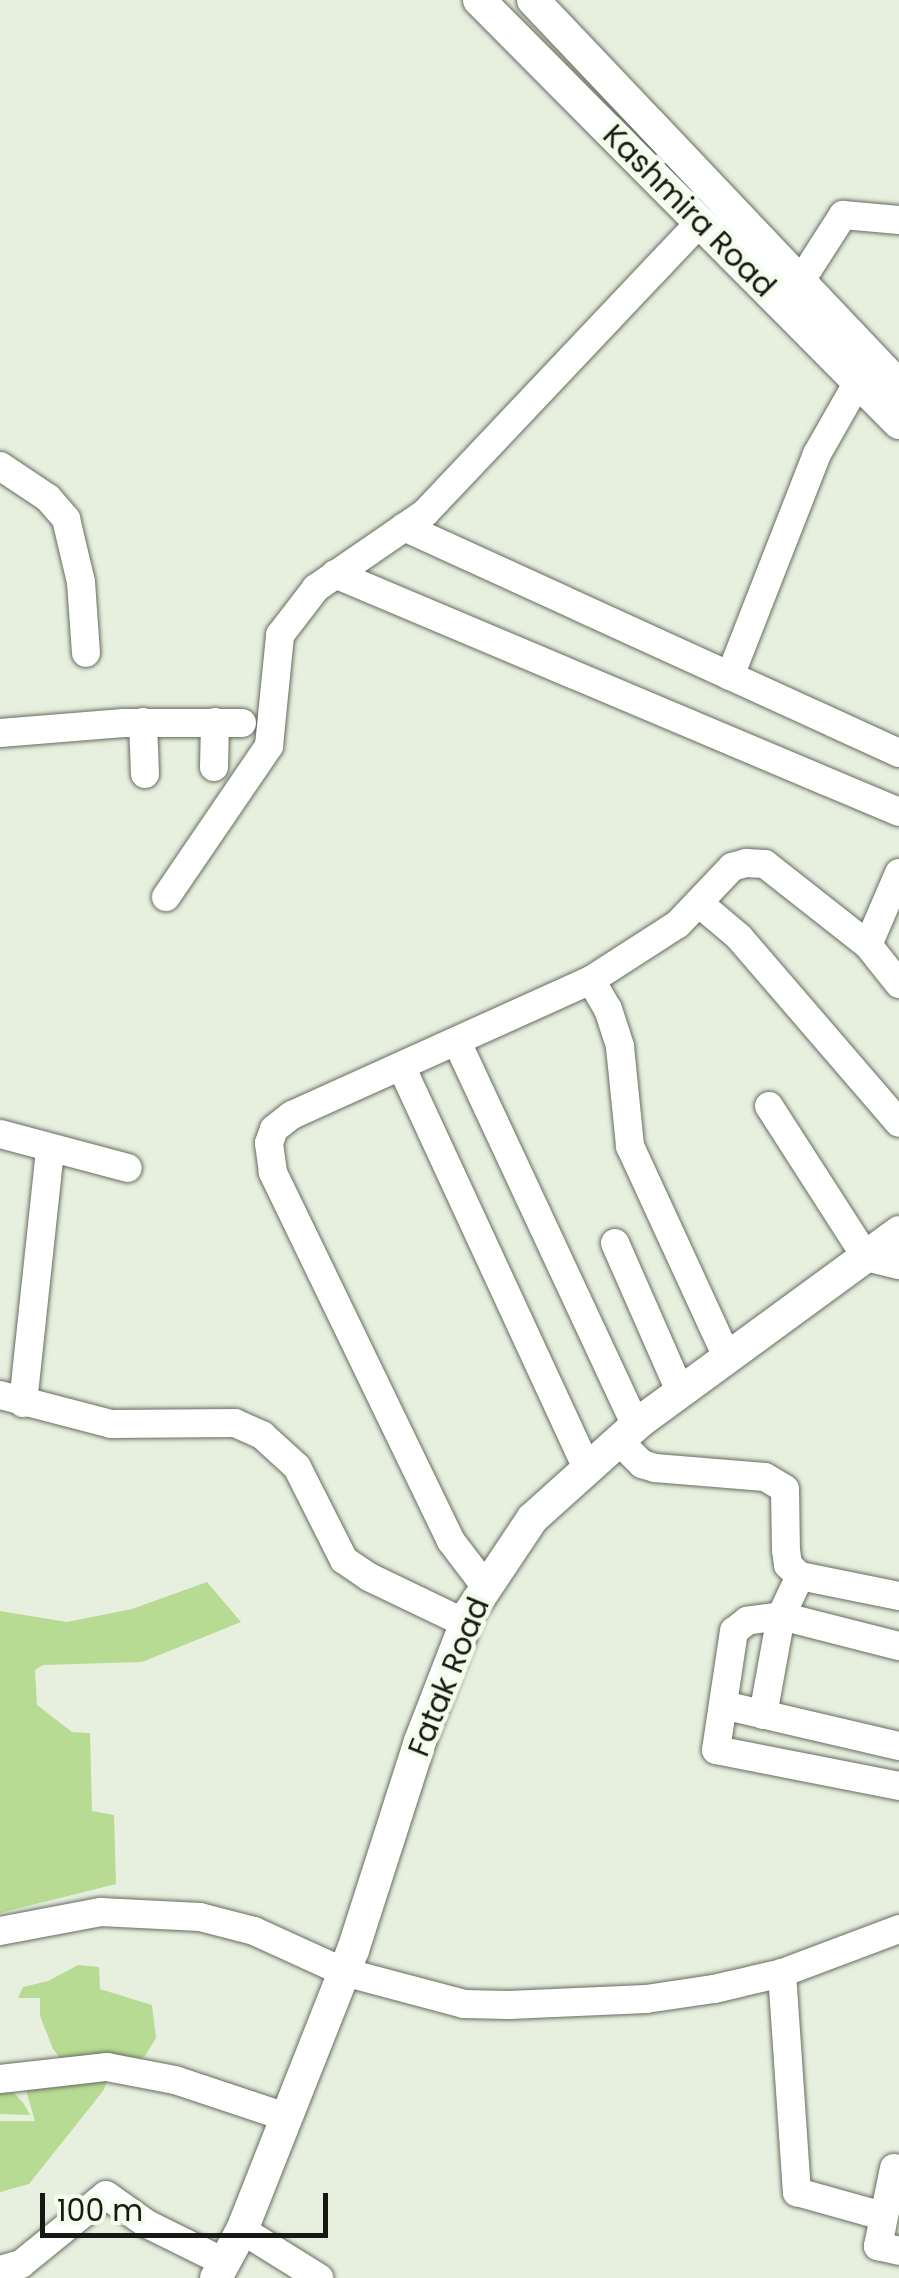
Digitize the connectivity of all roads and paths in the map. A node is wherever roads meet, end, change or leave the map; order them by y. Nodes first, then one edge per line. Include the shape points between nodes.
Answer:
1 (479, 0) edge
2 (533, 0) edge
3 (899, 220) edge
4 (702, 221) junction
5 (800, 282) junction
6 (859, 380) junction
7 (899, 386) edge
8 (899, 423) edge
9 (0, 466) edge
10 (404, 527) junction
11 (335, 574) junction
12 (86, 653) dead end
13 (730, 676) junction
14 (143, 726) junction
15 (0, 733) edge
16 (899, 753) edge
17 (214, 767) dead end
18 (145, 774) dead end
19 (899, 812) edge
20 (899, 873) edge
21 (166, 897) dead end
22 (700, 904) junction
23 (868, 945) junction
24 (591, 980) junction
25 (899, 984) edge
26 (456, 1042) junction
27 (402, 1068) junction
28 (769, 1106) dead end
29 (899, 1123) edge
30 (0, 1134) edge
31 (50, 1150) junction
32 (128, 1168) dead end
33 (899, 1232) edge
34 (615, 1242) dead end
35 (866, 1257) junction
36 (899, 1265) edge
37 (728, 1359) junction
38 (681, 1392) junction
39 (12, 1399) edge
40 (627, 1433) junction
41 (587, 1469) junction
42 (800, 1576) junction
43 (486, 1587) junction
44 (899, 1596) edge
45 (781, 1616) junction
46 (466, 1623) junction
47 (899, 1646) edge
48 (723, 1706) junction
49 (763, 1715) junction
50 (899, 1746) edge
51 (899, 1786) edge
52 (899, 1929) edge
53 (0, 1931) edge
54 (344, 1972) junction
55 (782, 1973) junction
56 (0, 2079) edge
57 (286, 2117) junction
58 (894, 2168) dead end
59 (884, 2216) junction
60 (242, 2230) junction
61 (899, 2251) edge
62 (0, 2270) edge
63 (221, 2270) edge
64 (313, 2275) edge

1 - 4 main road, Kashmira Road
2 - 5 main road, Kashmira Road
3 - 5 street via 843,216
4 - 6 main road, Kashmira Road
4 - 10 street via 425,513
5 - 7 main road, Kashmira Road
6 - 8 main road, Kashmira Road
6 - 13 street via 818,454
9 - 12 street via 48,498 66,520 81,582
10 - 11 street
10 - 13 street
11 - 19 street
11 - 21 street via 280,635 269,746
13 - 16 street
14 - 15 street
14 - 17 street via 224,724
14 - 18 street
20 - 23 street
22 - 23 street via 732,867 757,862
22 - 24 street
22 - 29 street via 738,937
23 - 25 street
24 - 26 street
24 - 37 street via 620,1047 630,1146
26 - 27 street
26 - 40 street
27 - 41 street
27 - 43 street via 292,1115 274,1129 269,1156 443,1524
28 - 35 street
30 - 31 street
31 - 32 street
31 - 39 street
33 - 35 main road, Fatak Road
34 - 38 street
35 - 36 street
35 - 37 main road, Fatak Road
37 - 38 main road, Fatak Road
38 - 40 main road, Fatak Road
39 - 46 street via 111,1424 236,1423 262,1434 297,1467 344,1560
40 - 41 main road, Fatak Road
40 - 42 street via 642,1464 765,1477 785,1489 788,1565
41 - 43 main road, Fatak Road via 532,1519
42 - 44 street
42 - 45 street
43 - 46 main road, Fatak Road
45 - 47 street
45 - 48 street via 734,1631
45 - 49 street
46 - 54 main road, Fatak Road
48 - 49 street
48 - 51 street via 716,1750
49 - 50 street
52 - 55 street
53 - 54 street via 100,1912 200,1917 254,1931
54 - 55 street via 464,2004 509,2005 646,1999
54 - 57 main road, Fatak Road
55 - 59 street via 797,2192
56 - 57 street via 107,2068 175,2080
57 - 60 main road, Fatak Road
58 - 59 street
59 - 61 street via 878,2246
60 - 63 main road, Fatak Road
60 - 64 street
62 - 63 street via 21,2264 106,2195

